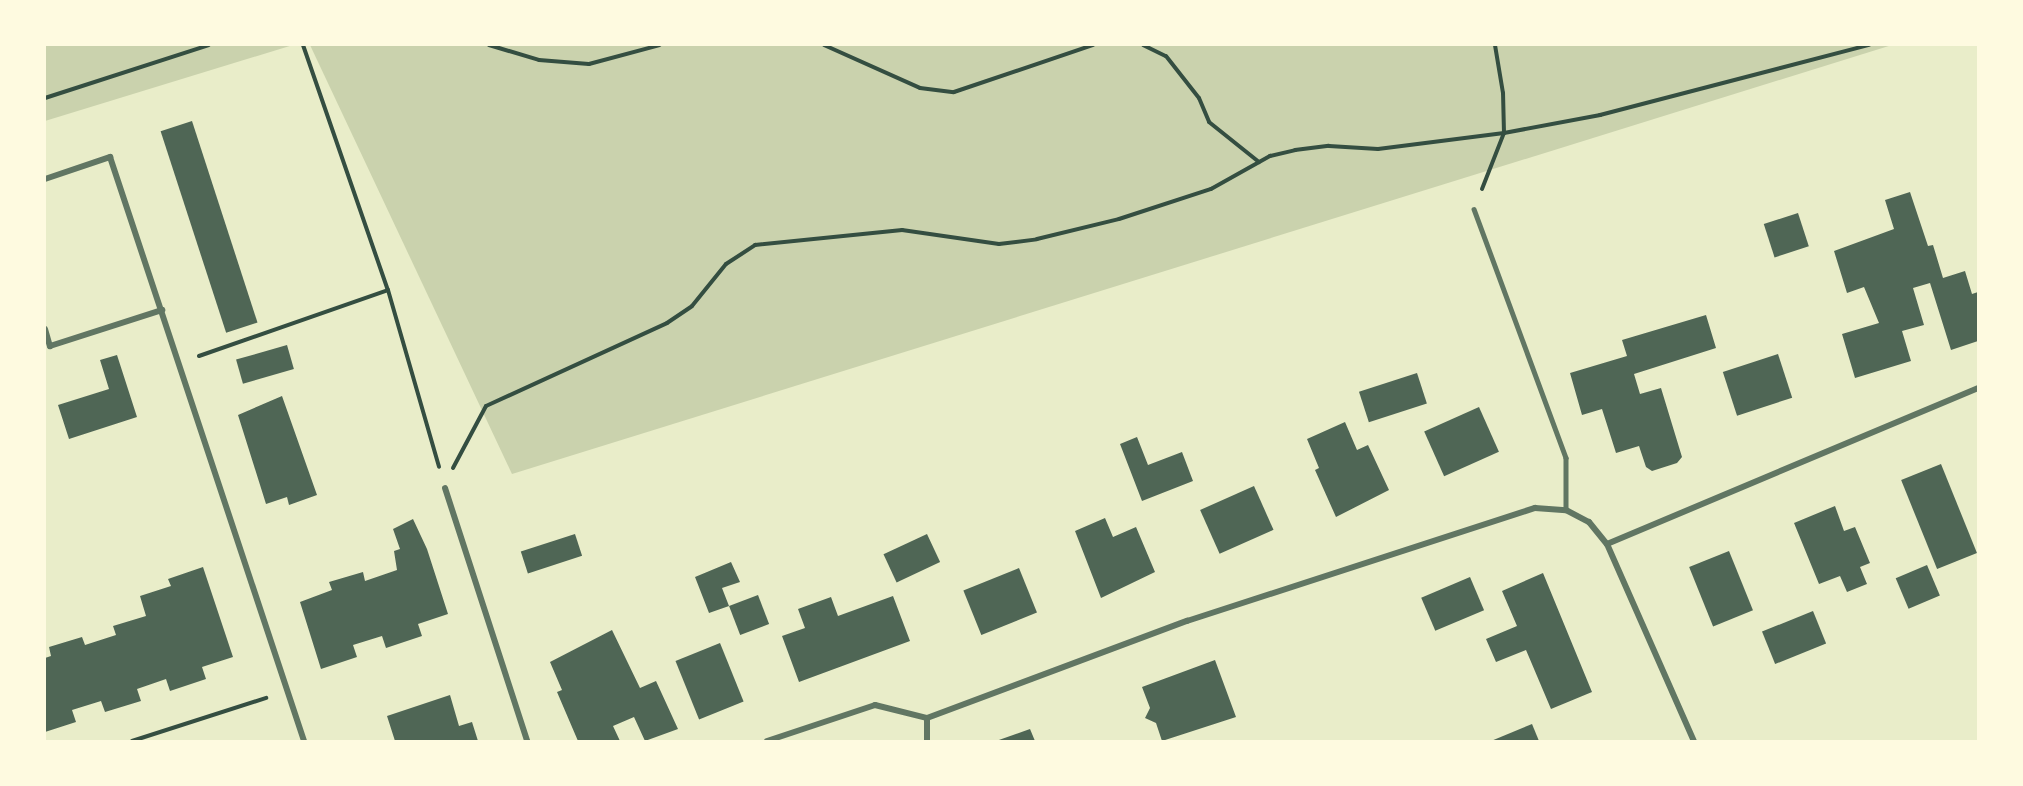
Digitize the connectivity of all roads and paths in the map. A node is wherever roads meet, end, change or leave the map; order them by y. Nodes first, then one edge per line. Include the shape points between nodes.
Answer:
1 (209, 45) edge
2 (303, 45) edge
3 (489, 45) edge
4 (660, 45) edge
5 (824, 45) edge
6 (1093, 45) edge
7 (1143, 45) edge
8 (1495, 45) edge
9 (1869, 45) edge
10 (45, 98) edge
11 (1504, 134) junction
12 (1260, 162) junction
13 (45, 179) edge
14 (1474, 209) joint
15 (388, 290) junction
16 (162, 310) junction
17 (45, 329) edge
18 (180, 362) junction
19 (1978, 388) edge
20 (445, 488) junction
21 (1566, 510) junction
22 (1607, 544) junction
23 (288, 690) junction
24 (927, 718) junction
25 (132, 741) edge
26 (304, 741) edge
27 (527, 741) edge
28 (767, 741) edge
29 (927, 741) edge
30 (1694, 741) edge

1 - 10 path
2 - 15 path
3 - 4 path via 539,60 589,64
5 - 6 path via 920,87 954,92
7 - 12 path via 1166,56 1199,98 1209,122
8 - 11 path via 1503,93
9 - 11 path via 1600,115
11 - 12 path via 1378,149 1329,146 1294,150
11 - 14 path
12 - 20 path via 1211,189 1119,219 1037,239 999,244 902,230 755,245 726,264 692,306 667,323 486,406 465,440
13 - 16 street via 110,157
14 - 21 lane via 1566,458
15 - 18 path
15 - 20 path
16 - 17 street via 50,346
16 - 18 street
18 - 23 street
19 - 22 street
20 - 27 street
21 - 22 street via 1589,522
21 - 24 street via 1534,508 1198,617
22 - 30 street
23 - 25 path
23 - 26 street
24 - 28 street via 875,705
24 - 29 street

